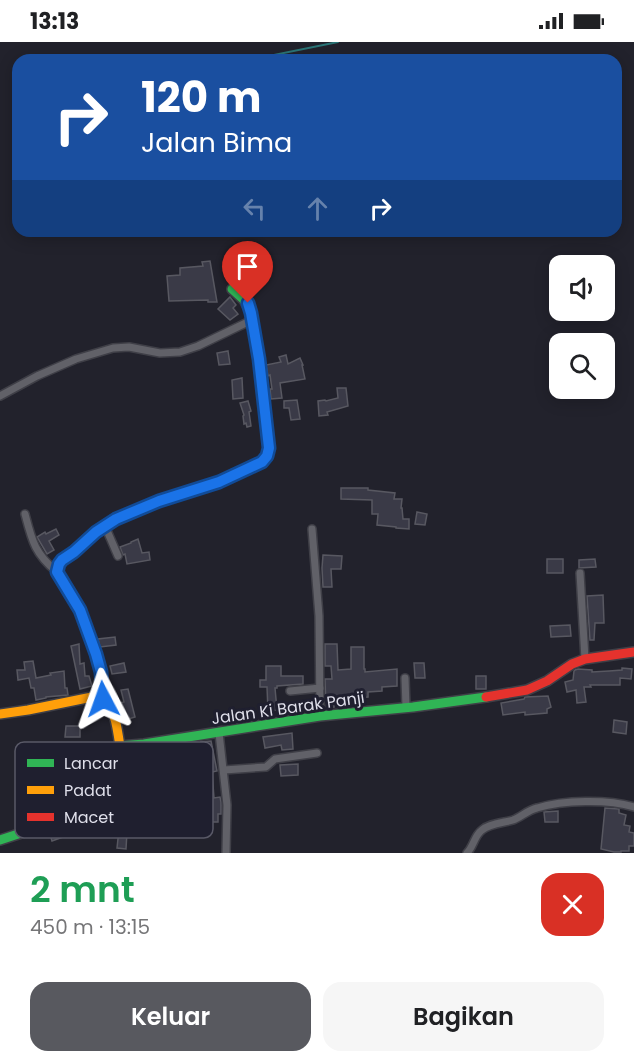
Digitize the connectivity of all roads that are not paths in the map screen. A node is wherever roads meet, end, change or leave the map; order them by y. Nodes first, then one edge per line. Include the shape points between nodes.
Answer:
1 (232, 289) dead end
2 (252, 320) junction
3 (0, 396) edge
4 (26, 514) dead end
5 (105, 526) junction
6 (312, 529) dead end
7 (118, 556) dead end
8 (57, 572) junction
9 (580, 573) dead end
10 (634, 652) edge
11 (585, 659) junction
12 (405, 678) dead end
13 (320, 688) junction
14 (290, 691) dead end
15 (103, 699) junction
16 (406, 708) junction
17 (0, 714) edge
18 (320, 716) junction
19 (219, 733) junction
20 (119, 742) edge
21 (158, 742) edge
22 (316, 753) dead end
23 (224, 770) junction
24 (634, 807) edge
25 (15, 835) edge
26 (0, 840) edge
27 (226, 853) edge
28 (467, 853) edge

1 - 2 street via 248,303
2 - 3 street via 180,352 160,353 129,346 76,359
2 - 5 street via 265,408 267,456 219,482 159,501
4 - 8 street via 38,553
5 - 7 street
5 - 8 street via 62,560
6 - 13 street
8 - 15 street via 80,610 90,636 101,672
9 - 11 street
10 - 11 street, Jalan Ki Barak Panji
11 - 16 street, Jalan Ki Barak Panji via 527,690
12 - 16 street
13 - 14 street
13 - 18 street
15 - 17 street via 92,697
15 - 20 street via 112,710
16 - 18 street, Jalan Ki Barak Panji
18 - 19 street, Jalan Ki Barak Panji
19 - 21 street, Jalan Ki Barak Panji
19 - 23 street
22 - 23 street via 275,759 266,767
23 - 27 street
24 - 28 street via 566,802 535,808 514,820 483,829
25 - 26 street

